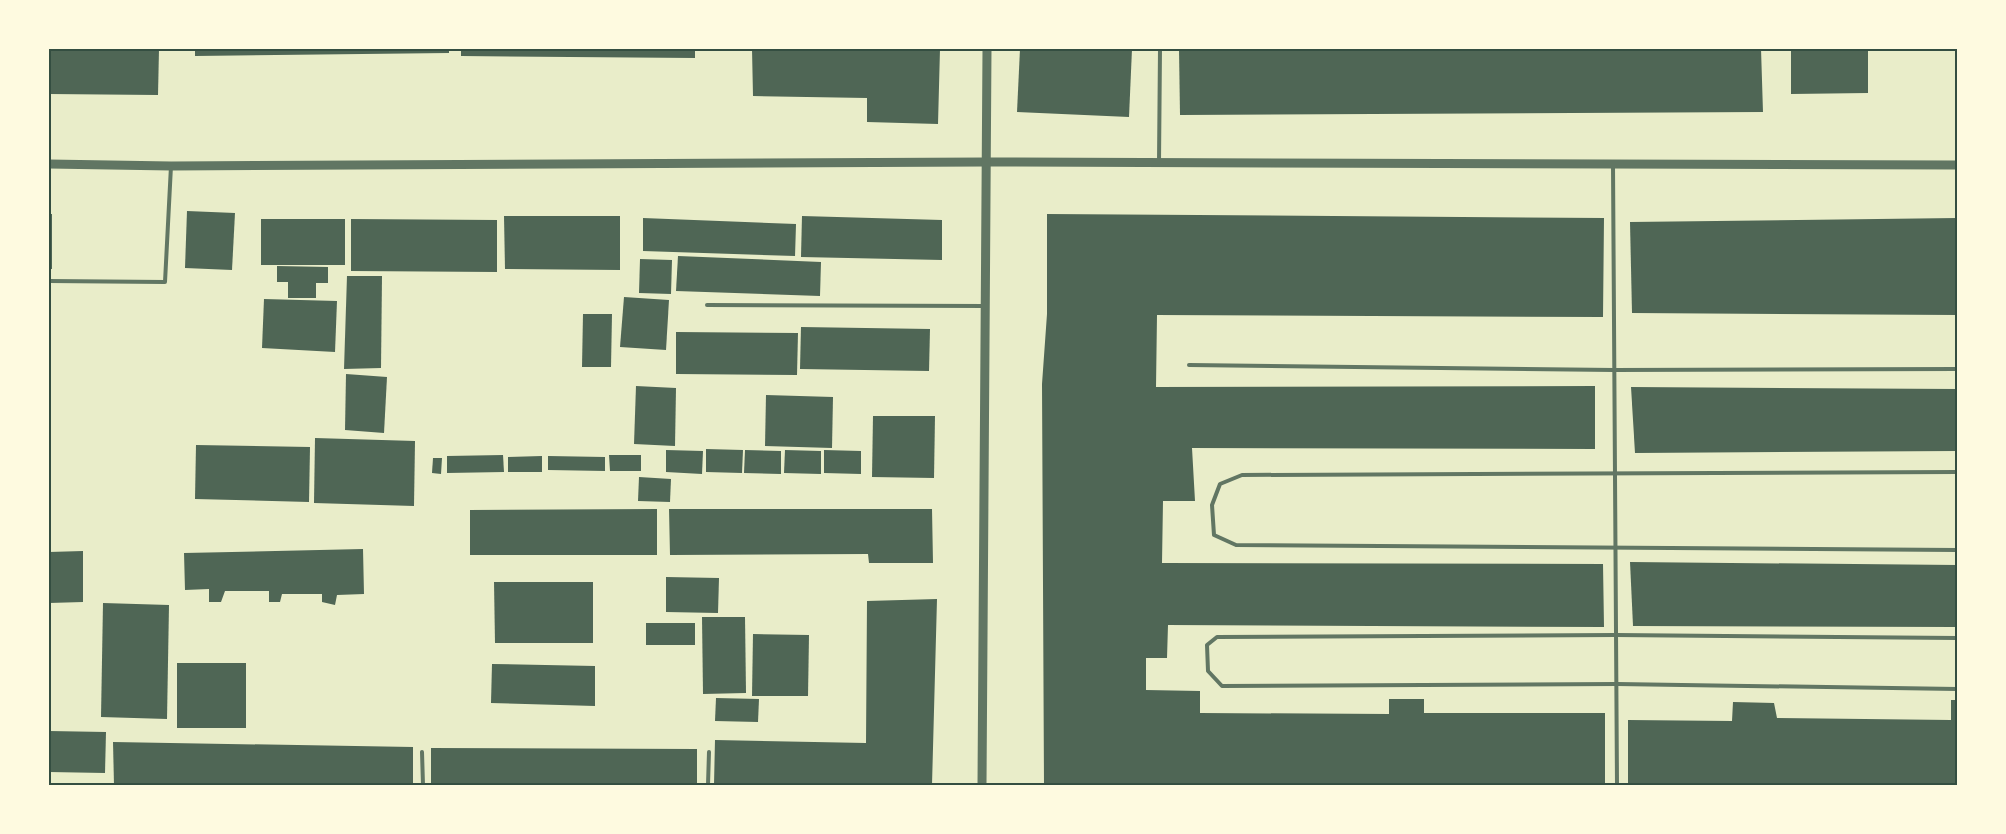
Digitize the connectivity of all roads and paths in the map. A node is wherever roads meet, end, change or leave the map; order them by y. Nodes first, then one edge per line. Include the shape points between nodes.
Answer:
1 (987, 49) edge
2 (1160, 49) edge
3 (986, 162) junction
4 (1159, 162) junction
5 (1613, 163) junction
6 (49, 164) edge
7 (1957, 165) edge
8 (171, 166) junction
9 (49, 282) edge
10 (706, 305) dead end
11 (985, 306) junction
12 (1189, 365) dead end
13 (1957, 369) edge
14 (1614, 370) junction
15 (1957, 472) edge
16 (1615, 473) junction
17 (1615, 547) junction
18 (1957, 550) edge
19 (1616, 635) junction
20 (1957, 638) edge
21 (1617, 684) junction
22 (1957, 689) edge
23 (422, 752) dead end
24 (708, 752) dead end
25 (423, 785) edge
26 (708, 785) edge
27 (982, 785) edge
28 (1617, 785) edge

1 - 3 street
2 - 4 lane
3 - 4 street
3 - 8 street
3 - 11 street
4 - 5 street
5 - 7 street
5 - 14 lane
6 - 8 street
8 - 9 lane via 165,282
10 - 11 lane
11 - 27 street
12 - 14 lane
13 - 14 lane
14 - 16 lane
15 - 16 lane
16 - 17 lane
16 - 17 lane via 1242,475 1220,484 1212,505 1214,535 1236,545
17 - 18 lane
17 - 19 lane
19 - 20 lane
19 - 21 lane
19 - 21 lane via 1217,637 1207,645 1208,671 1222,686
21 - 22 lane
21 - 28 lane
23 - 25 lane
24 - 26 lane

